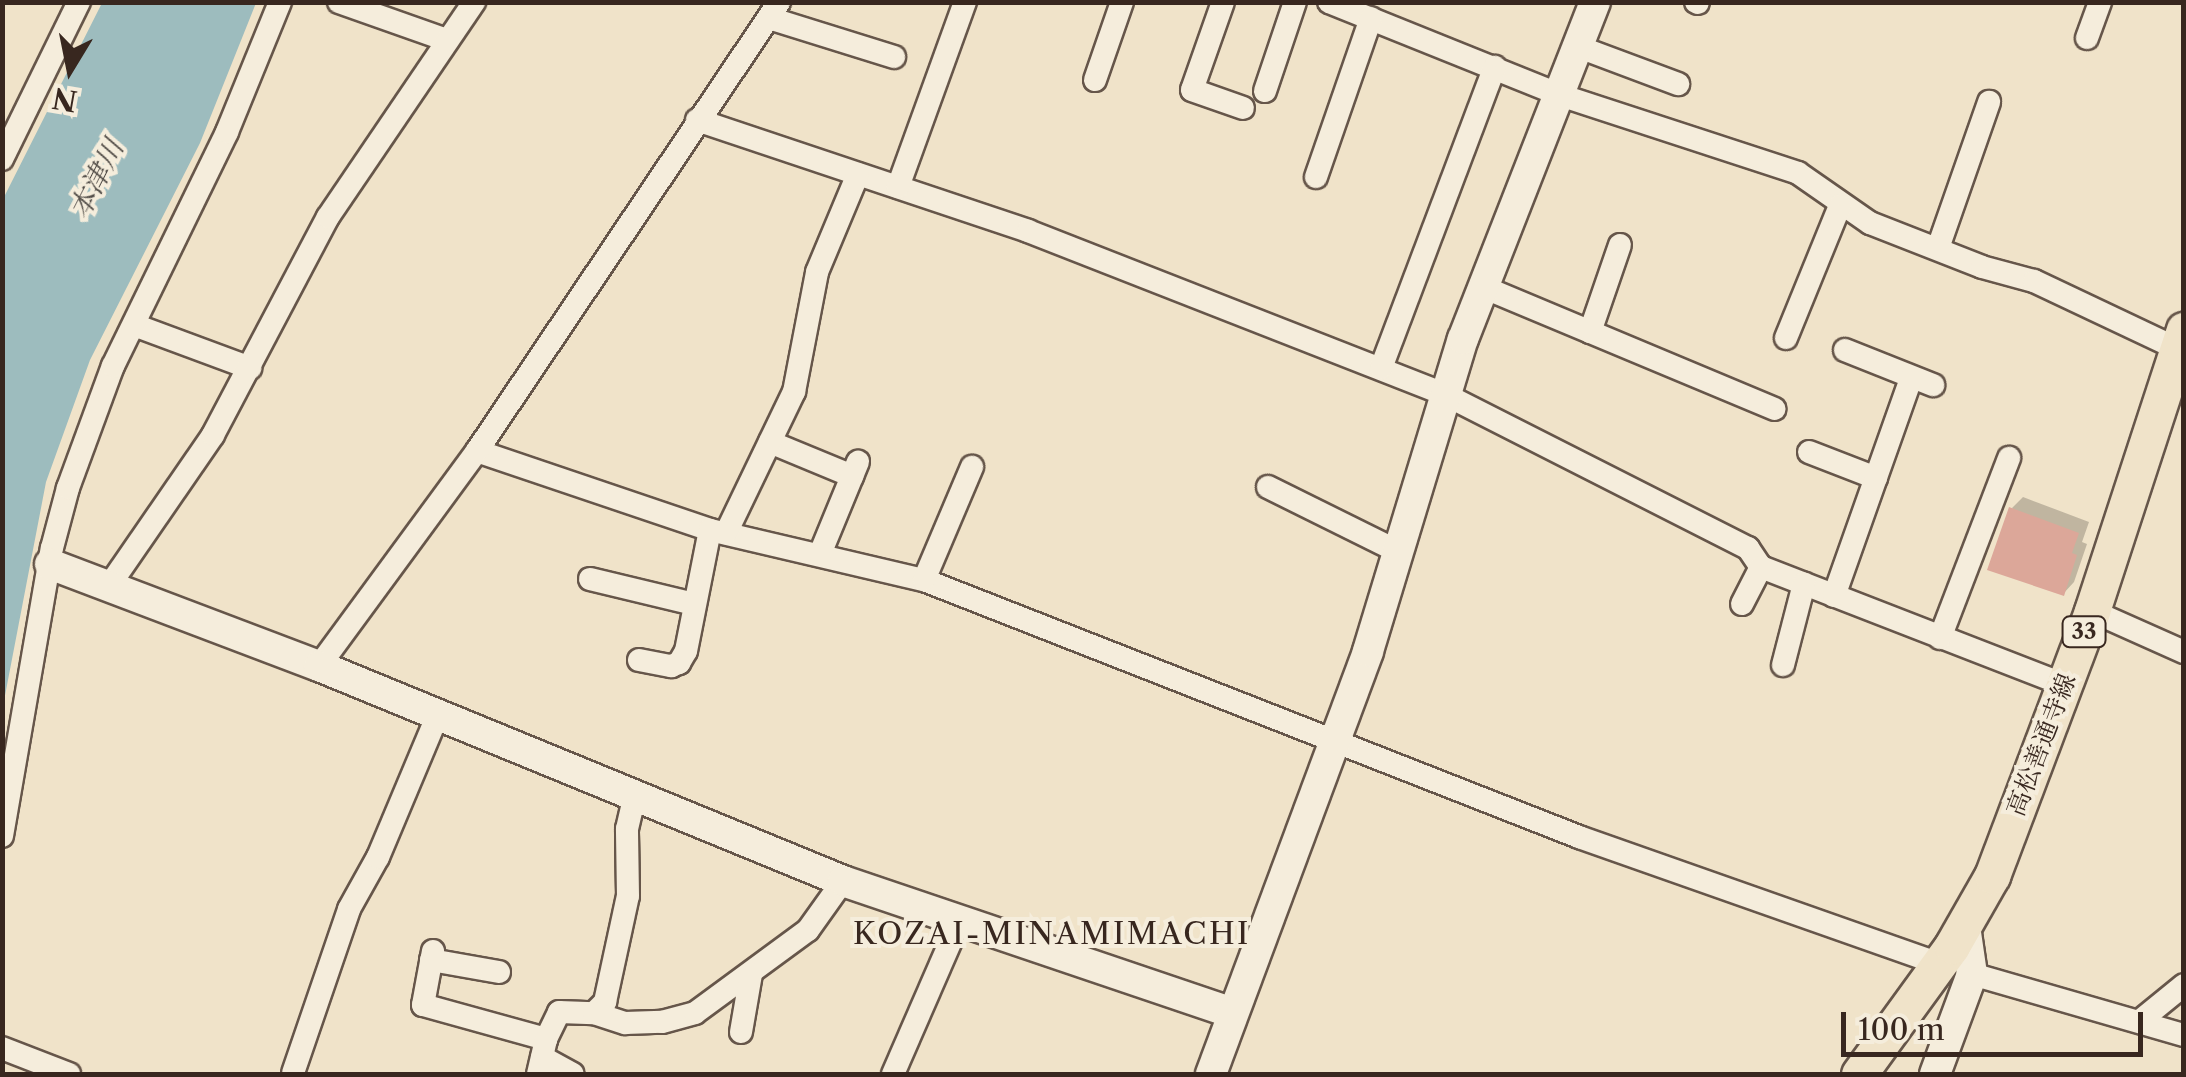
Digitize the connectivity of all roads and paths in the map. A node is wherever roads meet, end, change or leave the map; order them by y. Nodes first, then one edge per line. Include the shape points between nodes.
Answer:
1 (79, 2) edge
2 (280, 2) edge
3 (339, 2) edge
4 (474, 2) edge
5 (966, 2) edge
6 (1122, 2) edge
7 (1223, 2) edge
8 (1295, 2) edge
9 (1329, 2) edge
10 (1595, 2) edge
11 (2100, 2) edge
12 (774, 10) edge
13 (1388, 15) edge
14 (2087, 38) dead end
15 (448, 40) junction
16 (1579, 47) junction
17 (894, 57) dead end
18 (1495, 68) junction
19 (1095, 80) dead end
20 (1678, 84) dead end
21 (1265, 91) dead end
22 (1560, 95) junction
23 (1989, 102) dead end
24 (1243, 108) dead end
25 (697, 120) junction
26 (2, 159) edge
27 (858, 174) junction
28 (1316, 177) dead end
29 (898, 187) junction
30 (1840, 206) junction
31 (1620, 245) dead end
32 (1938, 248) junction
33 (1482, 287) junction
34 (134, 325) junction
35 (1590, 332) junction
36 (1786, 338) dead end
37 (2181, 344) edge
38 (1845, 350) dead end
39 (250, 368) junction
40 (1380, 368) junction
41 (1446, 395) junction
42 (1775, 409) dead end
43 (770, 442) junction
44 (477, 451) junction
45 (1809, 452) dead end
46 (2009, 458) dead end
47 (972, 467) dead end
48 (1876, 478) junction
49 (1268, 488) dead end
50 (718, 531) junction
51 (1401, 553) junction
52 (820, 554) junction
53 (50, 564) junction
54 (1761, 566) junction
55 (590, 579) dead end
56 (924, 580) junction
57 (1804, 584) junction
58 (109, 586) junction
59 (1834, 596) junction
60 (694, 604) junction
61 (1742, 604) dead end
62 (2092, 611) junction
63 (1940, 638) junction
64 (2184, 652) edge
65 (639, 660) dead end
66 (319, 666) junction
67 (1783, 666) dead end
68 (2065, 685) junction
69 (438, 714) junction
70 (1334, 743) junction
71 (634, 799) junction
72 (2, 836) edge
73 (843, 881) junction
74 (960, 920) junction
75 (1956, 969) junction
76 (500, 972) dead end
77 (751, 974) junction
78 (2184, 985) edge
79 (1230, 1012) junction
80 (594, 1013) junction
81 (2141, 1020) junction
82 (741, 1032) dead end
83 (2184, 1035) edge
84 (2, 1048) edge
85 (542, 1057) edge
86 (293, 1073) edge
87 (69, 1074) edge
88 (573, 1074) edge
89 (893, 1074) edge
90 (1211, 1074) edge
91 (1860, 1074) edge
92 (1935, 1074) edge

1 - 26 street
2 - 34 street via 227,132
3 - 15 street
4 - 15 street
5 - 29 street
6 - 19 street
7 - 24 street via 1192,90
8 - 21 street
9 - 13 street
10 - 16 street
11 - 14 street
12 - 17 street
12 - 25 street
13 - 18 street
13 - 28 street
15 - 39 street via 328,217
16 - 20 street
16 - 22 street
18 - 22 street
18 - 40 street
22 - 30 street via 1798,173
22 - 33 street
23 - 32 street
25 - 27 street
25 - 44 street
27 - 29 street
27 - 43 street via 817,272 794,392
29 - 40 street
30 - 32 street
30 - 36 street
31 - 35 street
32 - 37 street
33 - 35 street
33 - 41 street
34 - 39 street
34 - 53 street via 68,488
35 - 42 street
37 - 62 main road, 高松善通寺線 / 33
38 - 48 street via 1922,381
39 - 58 street via 213,435
40 - 41 street
41 - 51 street
41 - 54 street via 1748,548
43 - 50 street
43 - 52 street via 855,469
44 - 50 street
44 - 66 street
45 - 48 street
46 - 63 street
47 - 56 street
48 - 59 street via 1842,542
49 - 51 street
50 - 52 street
50 - 60 street
51 - 70 street
52 - 56 street
53 - 58 street
53 - 72 street
54 - 57 street
54 - 61 street
55 - 60 street
56 - 70 street
57 - 59 street
57 - 67 street
58 - 66 street
59 - 63 street
60 - 65 street via 679,662
62 - 64 street
62 - 68 main road, 高松善通寺線 / 33
63 - 68 street
66 - 69 street
68 - 75 main road, 高松善通寺線 / 33 via 1992,876 1964,926
69 - 71 street
69 - 86 street via 350,910
70 - 75 street
70 - 79 street
71 - 73 street
71 - 80 street via 627,829 628,896 605,1002
73 - 74 street
73 - 77 street via 808,930
74 - 79 street
74 - 89 street
75 - 81 street
75 - 91 main road, 高松善通寺線 / 33
75 - 92 street
76 - 85 street via 432,955 423,1005
77 - 80 street via 695,1013 662,1022 625,1023
77 - 82 street
78 - 81 street
79 - 90 street
80 - 85 street via 559,1012
81 - 83 street
84 - 87 street
85 - 88 street

